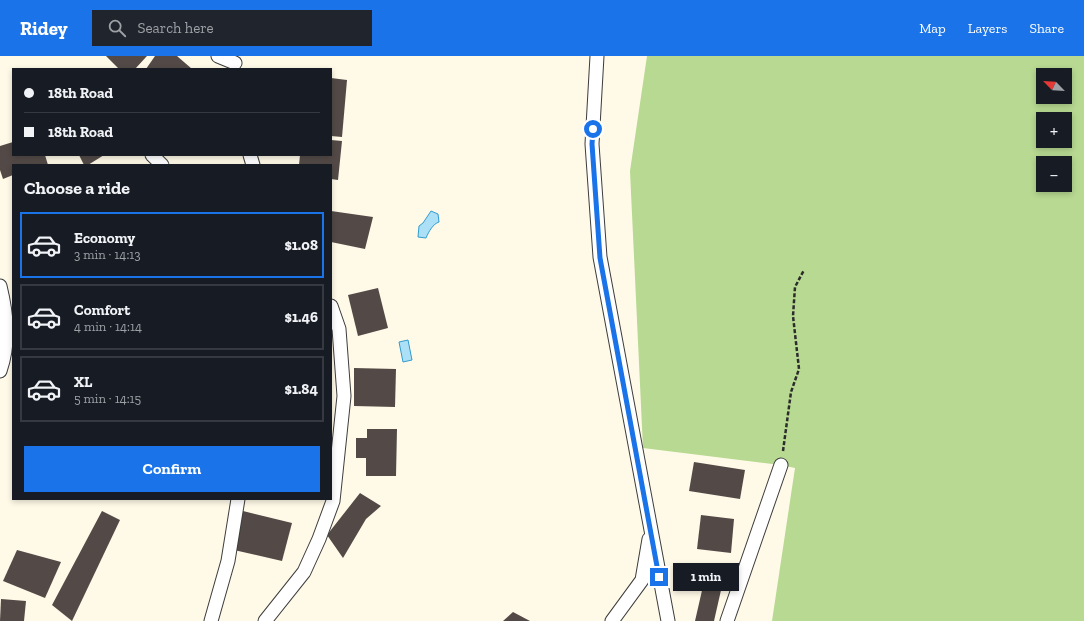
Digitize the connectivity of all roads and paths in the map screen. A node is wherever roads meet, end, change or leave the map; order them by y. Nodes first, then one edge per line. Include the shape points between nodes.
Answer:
1 (218, 56) edge
2 (597, 56) edge
3 (236, 63) edge
4 (153, 156) edge
5 (161, 164) edge
6 (804, 270) dead end
7 (0, 286) edge
8 (332, 309) edge
9 (12, 355) edge
10 (1, 369) edge
11 (781, 465) joint
12 (238, 500) edge
13 (651, 530) junction
14 (211, 621) edge
15 (265, 621) edge
16 (612, 621) edge
17 (668, 621) edge
18 (727, 621) edge

1 - 3 street
2 - 13 street via 592,144 600,258
4 - 5 street
6 - 11 path via 795,287 793,316 799,369 791,392
7 - 10 street via 7,341
8 - 15 street via 339,329 344,396 333,501 304,572
9 - 10 street
11 - 18 street
12 - 14 street via 228,561
13 - 16 street via 642,580
13 - 17 street

